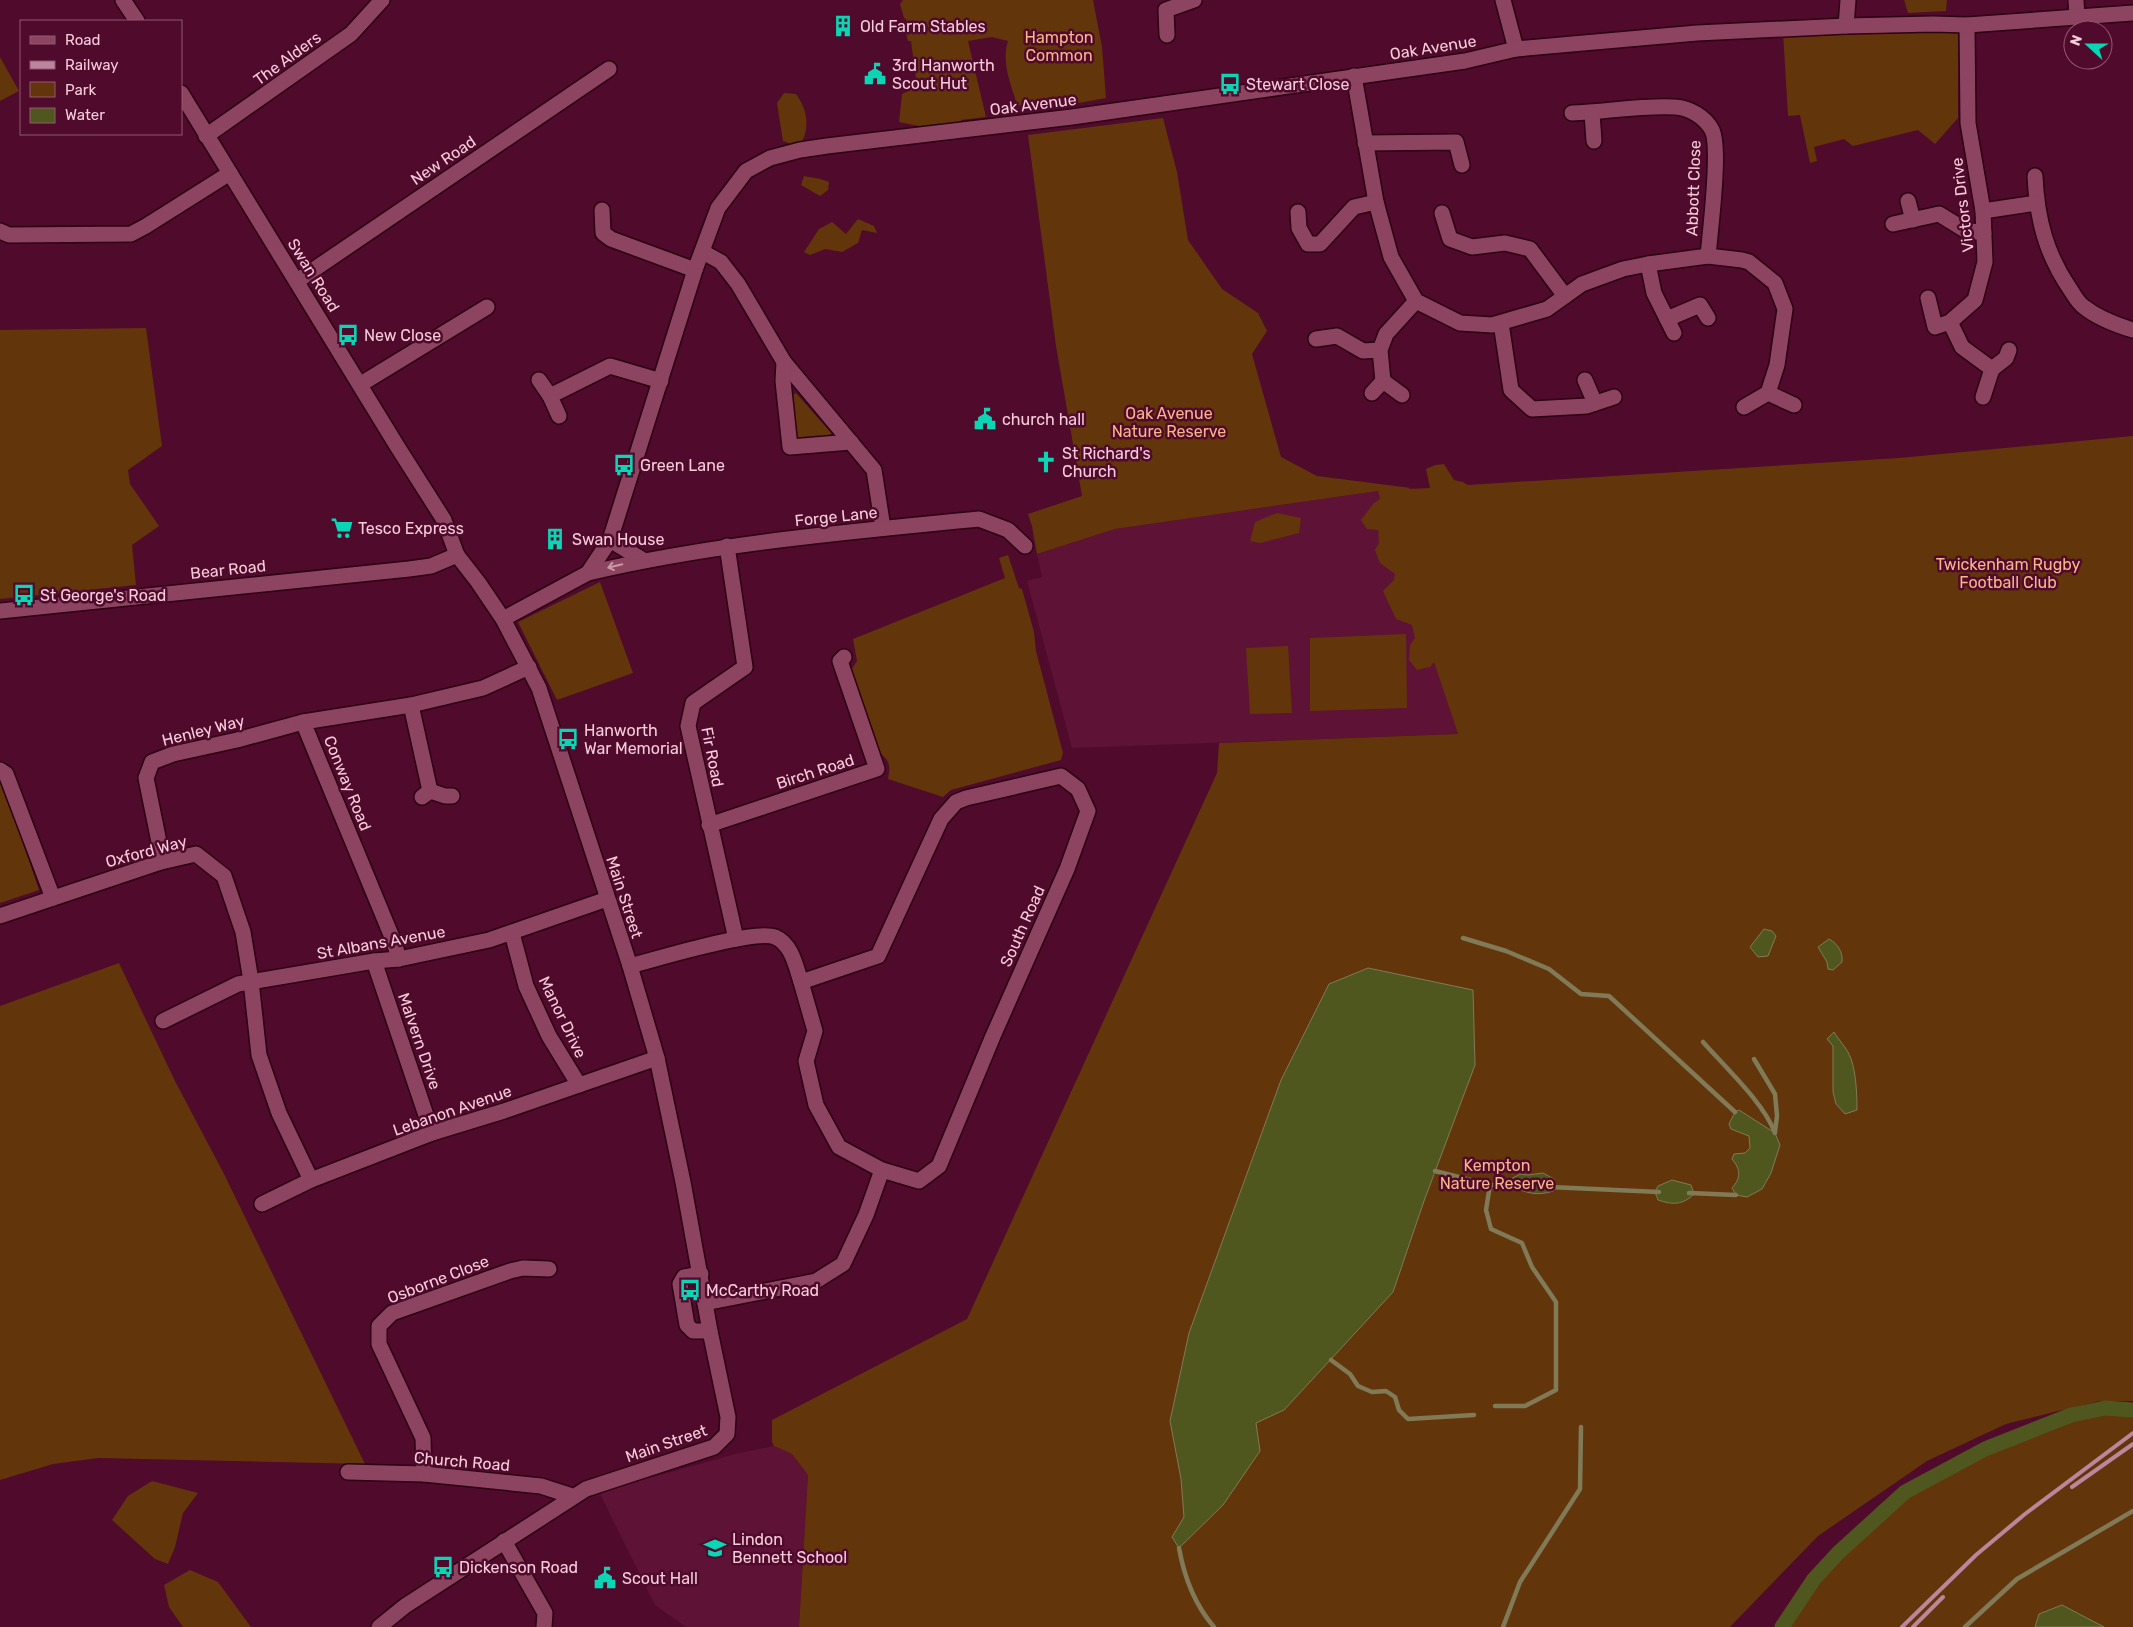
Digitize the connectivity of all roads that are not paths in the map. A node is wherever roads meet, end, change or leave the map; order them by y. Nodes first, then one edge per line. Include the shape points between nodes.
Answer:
1 (123, 0) edge
2 (382, 0) edge
3 (1194, 0) edge
4 (1503, 0) edge
5 (1848, 0) edge
6 (2076, 0) edge
7 (2133, 12) edge
8 (2077, 18) junction
9 (136, 20) edge
10 (1968, 25) junction
11 (1846, 26) junction
12 (1168, 35) dead end
13 (1516, 49) junction
14 (609, 68) dead end
15 (1354, 76) junction
16 (182, 95) edge
17 (1592, 112) junction
18 (1572, 113) dead end
19 (206, 136) junction
20 (1594, 142) dead end
21 (1365, 143) junction
22 (1462, 165) dead end
23 (230, 173) junction
24 (2035, 176) dead end
25 (1908, 201) dead end
26 (1376, 202) junction
27 (2036, 203) junction
28 (602, 210) dead end
29 (1983, 211) junction
30 (1298, 212) dead end
31 (1442, 213) dead end
32 (1913, 220) junction
33 (1893, 224) dead end
34 (0, 232) edge
35 (1984, 233) junction
36 (703, 252) junction
37 (1708, 256) junction
38 (1648, 264) junction
39 (695, 270) junction
40 (297, 281) junction
41 (1565, 296) junction
42 (1928, 298) dead end
43 (1416, 301) junction
44 (486, 307) dead end
45 (1708, 318) dead end
46 (1667, 319) junction
47 (1950, 322) junction
48 (1501, 323) junction
49 (2133, 330) edge
50 (1674, 333) dead end
51 (1316, 339) dead end
52 (1380, 350) junction
53 (2008, 350) dead end
54 (784, 362) junction
55 (1992, 369) junction
56 (539, 380) dead end
57 (1586, 380) dead end
58 (661, 381) junction
59 (1382, 381) junction
60 (361, 384) junction
61 (1768, 393) junction
62 (1372, 394) dead end
63 (1402, 395) dead end
64 (550, 396) junction
65 (1614, 397) dead end
66 (1983, 397) dead end
67 (1595, 403) junction
68 (1794, 405) dead end
69 (1744, 407) dead end
70 (559, 416) dead end
71 (851, 442) junction
72 (883, 528) junction
73 (610, 540) junction
74 (727, 546) junction
75 (1025, 546) dead end
76 (456, 555) junction
77 (643, 560) junction
78 (588, 573) junction
79 (0, 612) edge
80 (503, 618) junction
81 (844, 657) dead end
82 (530, 667) junction
83 (410, 704) junction
84 (303, 722) junction
85 (0, 770) edge
86 (452, 796) dead end
87 (709, 825) junction
88 (161, 862) junction
89 (53, 898) junction
90 (607, 899) junction
91 (0, 916) edge
92 (512, 933) junction
93 (736, 939) junction
94 (399, 959) junction
95 (374, 961) junction
96 (630, 966) junction
97 (251, 981) junction
98 (801, 982) junction
99 (163, 1021) dead end
100 (657, 1058) junction
101 (578, 1085) junction
102 (432, 1133) junction
103 (882, 1170) junction
104 (312, 1180) junction
105 (262, 1204) dead end
106 (549, 1269) dead end
107 (700, 1274) junction
108 (705, 1303) junction
109 (710, 1331) junction
110 (348, 1472) dead end
111 (424, 1474) junction
112 (572, 1496) junction
113 (504, 1540) junction
114 (379, 1627) edge
115 (544, 1627) edge

1 - 9 street
2 - 19 street, The Alders via 351,34
3 - 12 street via 1166,10
4 - 13 street
5 - 11 street
6 - 8 street
7 - 8 street, Oak Avenue
8 - 10 street, Oak Avenue
10 - 11 street, Oak Avenue
10 - 29 street, Victors Drive via 1968,123
11 - 13 street, Oak Avenue via 1697,33
13 - 15 street, Oak Avenue via 1465,61
14 - 40 street, New Road
15 - 21 street
15 - 36 street, Oak Avenue via 1072,117 800,150 770,158 746,171 718,208
16 - 19 street, Swan Road
17 - 18 street, Abbott Close
17 - 20 street
17 - 37 street, Abbott Close via 1674,107 1700,116 1712,130 1715,148
19 - 23 street, Swan Road
21 - 22 street via 1456,142
21 - 26 street
23 - 34 street via 131,234 9,235
23 - 40 street, Swan Road
24 - 27 street
25 - 32 street
26 - 30 street via 1354,207 1320,244 1308,244 1300,228
26 - 43 street via 1391,257
27 - 29 street
27 - 49 street via 2056,268 2082,306 2118,326
28 - 39 street via 603,233 611,239
29 - 35 street, Victors Drive
31 - 41 street via 1450,239 1472,247 1505,243 1530,250
32 - 33 street
32 - 35 street via 1939,214 1965,230
35 - 47 street, Victors Drive via 1985,262 1975,300
36 - 39 street
36 - 54 street via 721,262
37 - 38 street
37 - 61 street via 1749,262 1775,283 1786,310 1777,365
38 - 41 street via 1622,269 1582,284
38 - 46 street via 1654,293
39 - 58 street
40 - 60 street, Swan Road
41 - 48 street via 1547,309
42 - 47 street via 1935,328
43 - 48 street via 1460,323
43 - 52 street via 1386,334
44 - 60 street
45 - 46 street via 1700,305
46 - 50 street
47 - 55 street via 1962,347
48 - 67 street via 1512,390 1532,409
51 - 52 street via 1337,336 1362,352
52 - 59 street
53 - 55 street via 2006,358
54 - 71 street
54 - 71 street via 790,447
55 - 66 street
56 - 64 street
57 - 67 street
58 - 64 street via 610,366
58 - 73 street
59 - 62 street
59 - 63 street
60 - 76 street, Swan Road via 440,513
61 - 68 street
61 - 69 street
64 - 70 street
65 - 67 street
71 - 72 street via 874,470
72 - 74 street, Forge Lane
72 - 75 street, Forge Lane via 979,520 1008,530
73 - 77 street
73 - 78 street
74 - 77 street, Forge Lane
74 - 87 street, Fir Road via 745,666 693,703 688,726
76 - 79 street, Bear Road via 431,566 409,569
76 - 80 street, Main Street
77 -> 78 street, Forge Lane
78 - 80 street
80 - 82 street, Main Street
81 - 87 street, Birch Road via 840,661 877,770
82 - 83 street, Conway Road via 483,688
82 - 90 street, Main Street
83 - 84 street, Conway Road
83 - 86 street via 426,794
84 - 88 street, Henley Way via 152,762 146,778
84 - 94 street, Conway Road
85 - 89 street via 6,774
87 - 93 street, Fir Road
88 - 89 street, Oxford Way
88 - 97 street, Oxford Way via 196,854 224,876 243,932
89 - 91 street, Oxford Way
90 - 92 street, St Albans Avenue
90 - 96 street, Main Street
92 - 94 street, St Albans Avenue
92 - 101 street, Manor Drive via 526,986 549,1036
93 - 96 street, South Road
93 - 98 street, South Road via 762,935 776,938 789,948
94 - 95 street, St Albans Avenue
95 - 97 street, St Albans Avenue
95 - 102 street, Malvern Drive
96 - 100 street, Main Street
97 - 99 street, St Albans Avenue via 238,984
97 - 104 street via 259,1055 279,1113
98 - 103 street, South Road via 815,1032 806,1061 816,1105 839,1147
98 - 103 street, South Road via 878,956 941,819 956,802 1060,776 1078,789 1088,811 1067,869 939,1166 919,1181
100 - 101 street, Lebanon Avenue
100 - 107 street, Main Street
101 - 102 street, Lebanon Avenue
102 - 104 street, Lebanon Avenue
103 - 108 street via 843,1264 816,1281
104 - 105 street, Lebanon Avenue
106 - 111 street, Osborne Close via 510,1271 392,1313 379,1326 380,1344 423,1438
107 - 108 street, Main Street
107 - 109 street via 684,1277 680,1284 687,1325 693,1332
108 - 109 street, Main Street
109 - 112 street, Main Street via 728,1417 727,1434 721,1442
110 - 111 street, Church Road
111 - 112 street, Church Road via 541,1486
112 - 113 street
113 - 114 street
113 - 115 street via 545,1613

